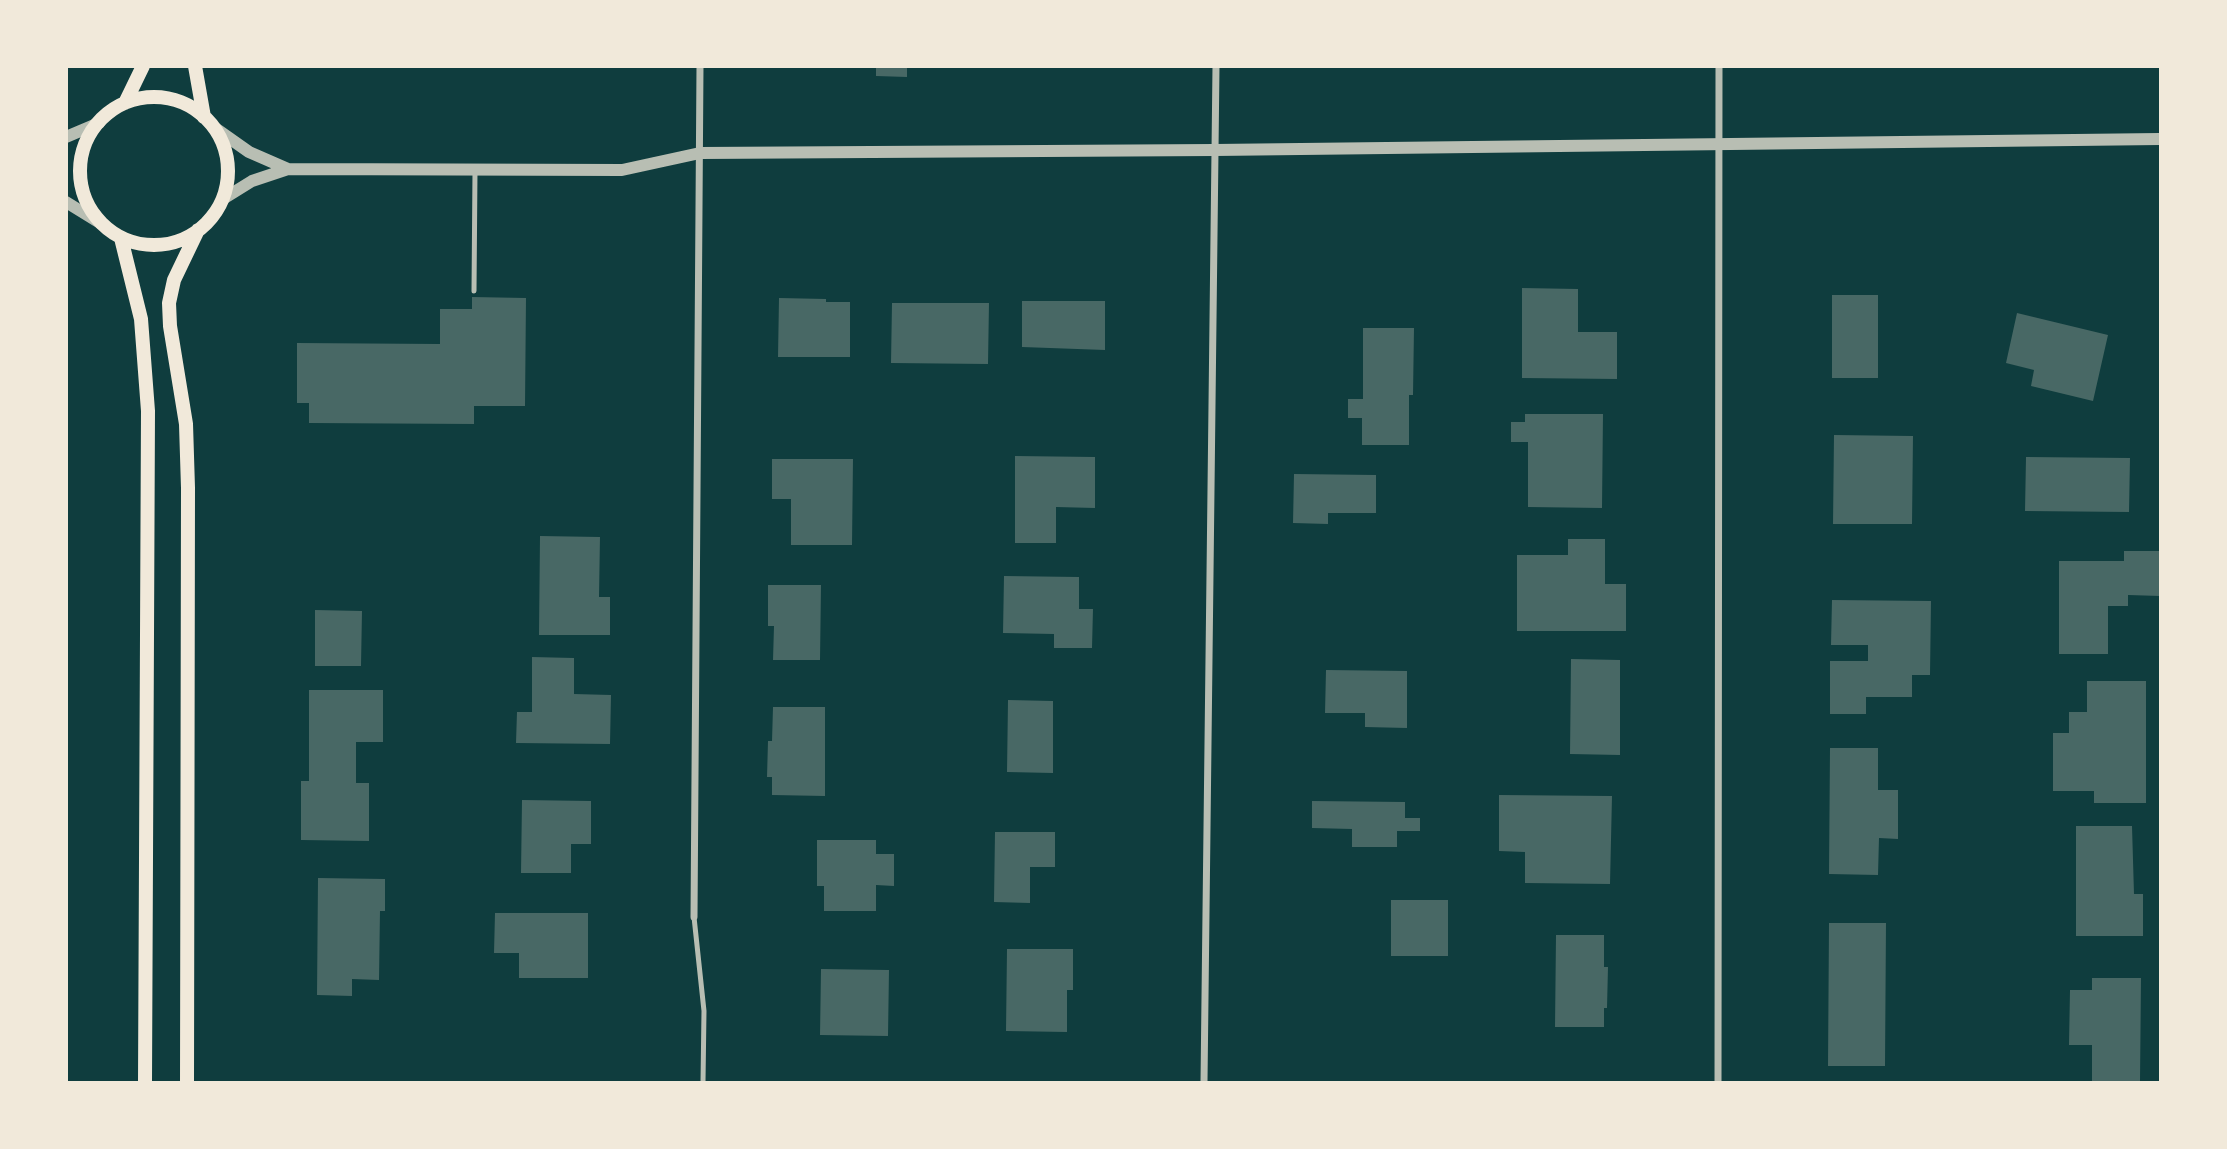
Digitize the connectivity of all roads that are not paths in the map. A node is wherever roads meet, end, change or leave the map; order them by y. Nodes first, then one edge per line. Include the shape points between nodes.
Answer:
1 (142, 66) edge
2 (195, 66) edge
3 (700, 66) edge
4 (1216, 66) edge
5 (1719, 66) edge
6 (125, 103) junction
7 (99, 123) junction
8 (209, 123) junction
9 (66, 137) edge
10 (2161, 139) edge
11 (1718, 143) junction
12 (1215, 150) junction
13 (699, 153) junction
14 (288, 169) junction
15 (475, 171) junction
16 (223, 199) junction
17 (66, 202) edge
18 (100, 223) junction
19 (198, 230) junction
20 (121, 238) junction
21 (474, 291) dead end
22 (694, 918) joint
23 (145, 1083) edge
24 (187, 1083) edge
25 (703, 1083) edge
26 (1205, 1083) edge
27 (1718, 1083) edge

1 - 6 main road
2 - 8 main road
3 - 13 street
4 - 12 street
5 - 11 street
6 - 7 main road
6 - 8 main road via 149,97 174,100 197,110
7 - 9 street
7 - 18 main road via 81,158 81,182
8 - 14 street via 249,152
8 - 16 main road via 225,150 228,175
10 - 11 street
11 - 12 street
11 - 27 street
12 - 13 street
12 - 26 street
13 - 15 street via 622,170
13 - 22 street
14 - 15 street
14 - 16 street via 252,181
15 - 21 lane
16 - 19 main road via 210,221
17 - 18 street
18 - 20 main road
19 - 20 main road via 168,244 144,245
19 - 24 main road via 174,279 169,303 186,424 188,488
20 - 23 main road via 141,319 148,411
22 - 25 lane via 704,1011

